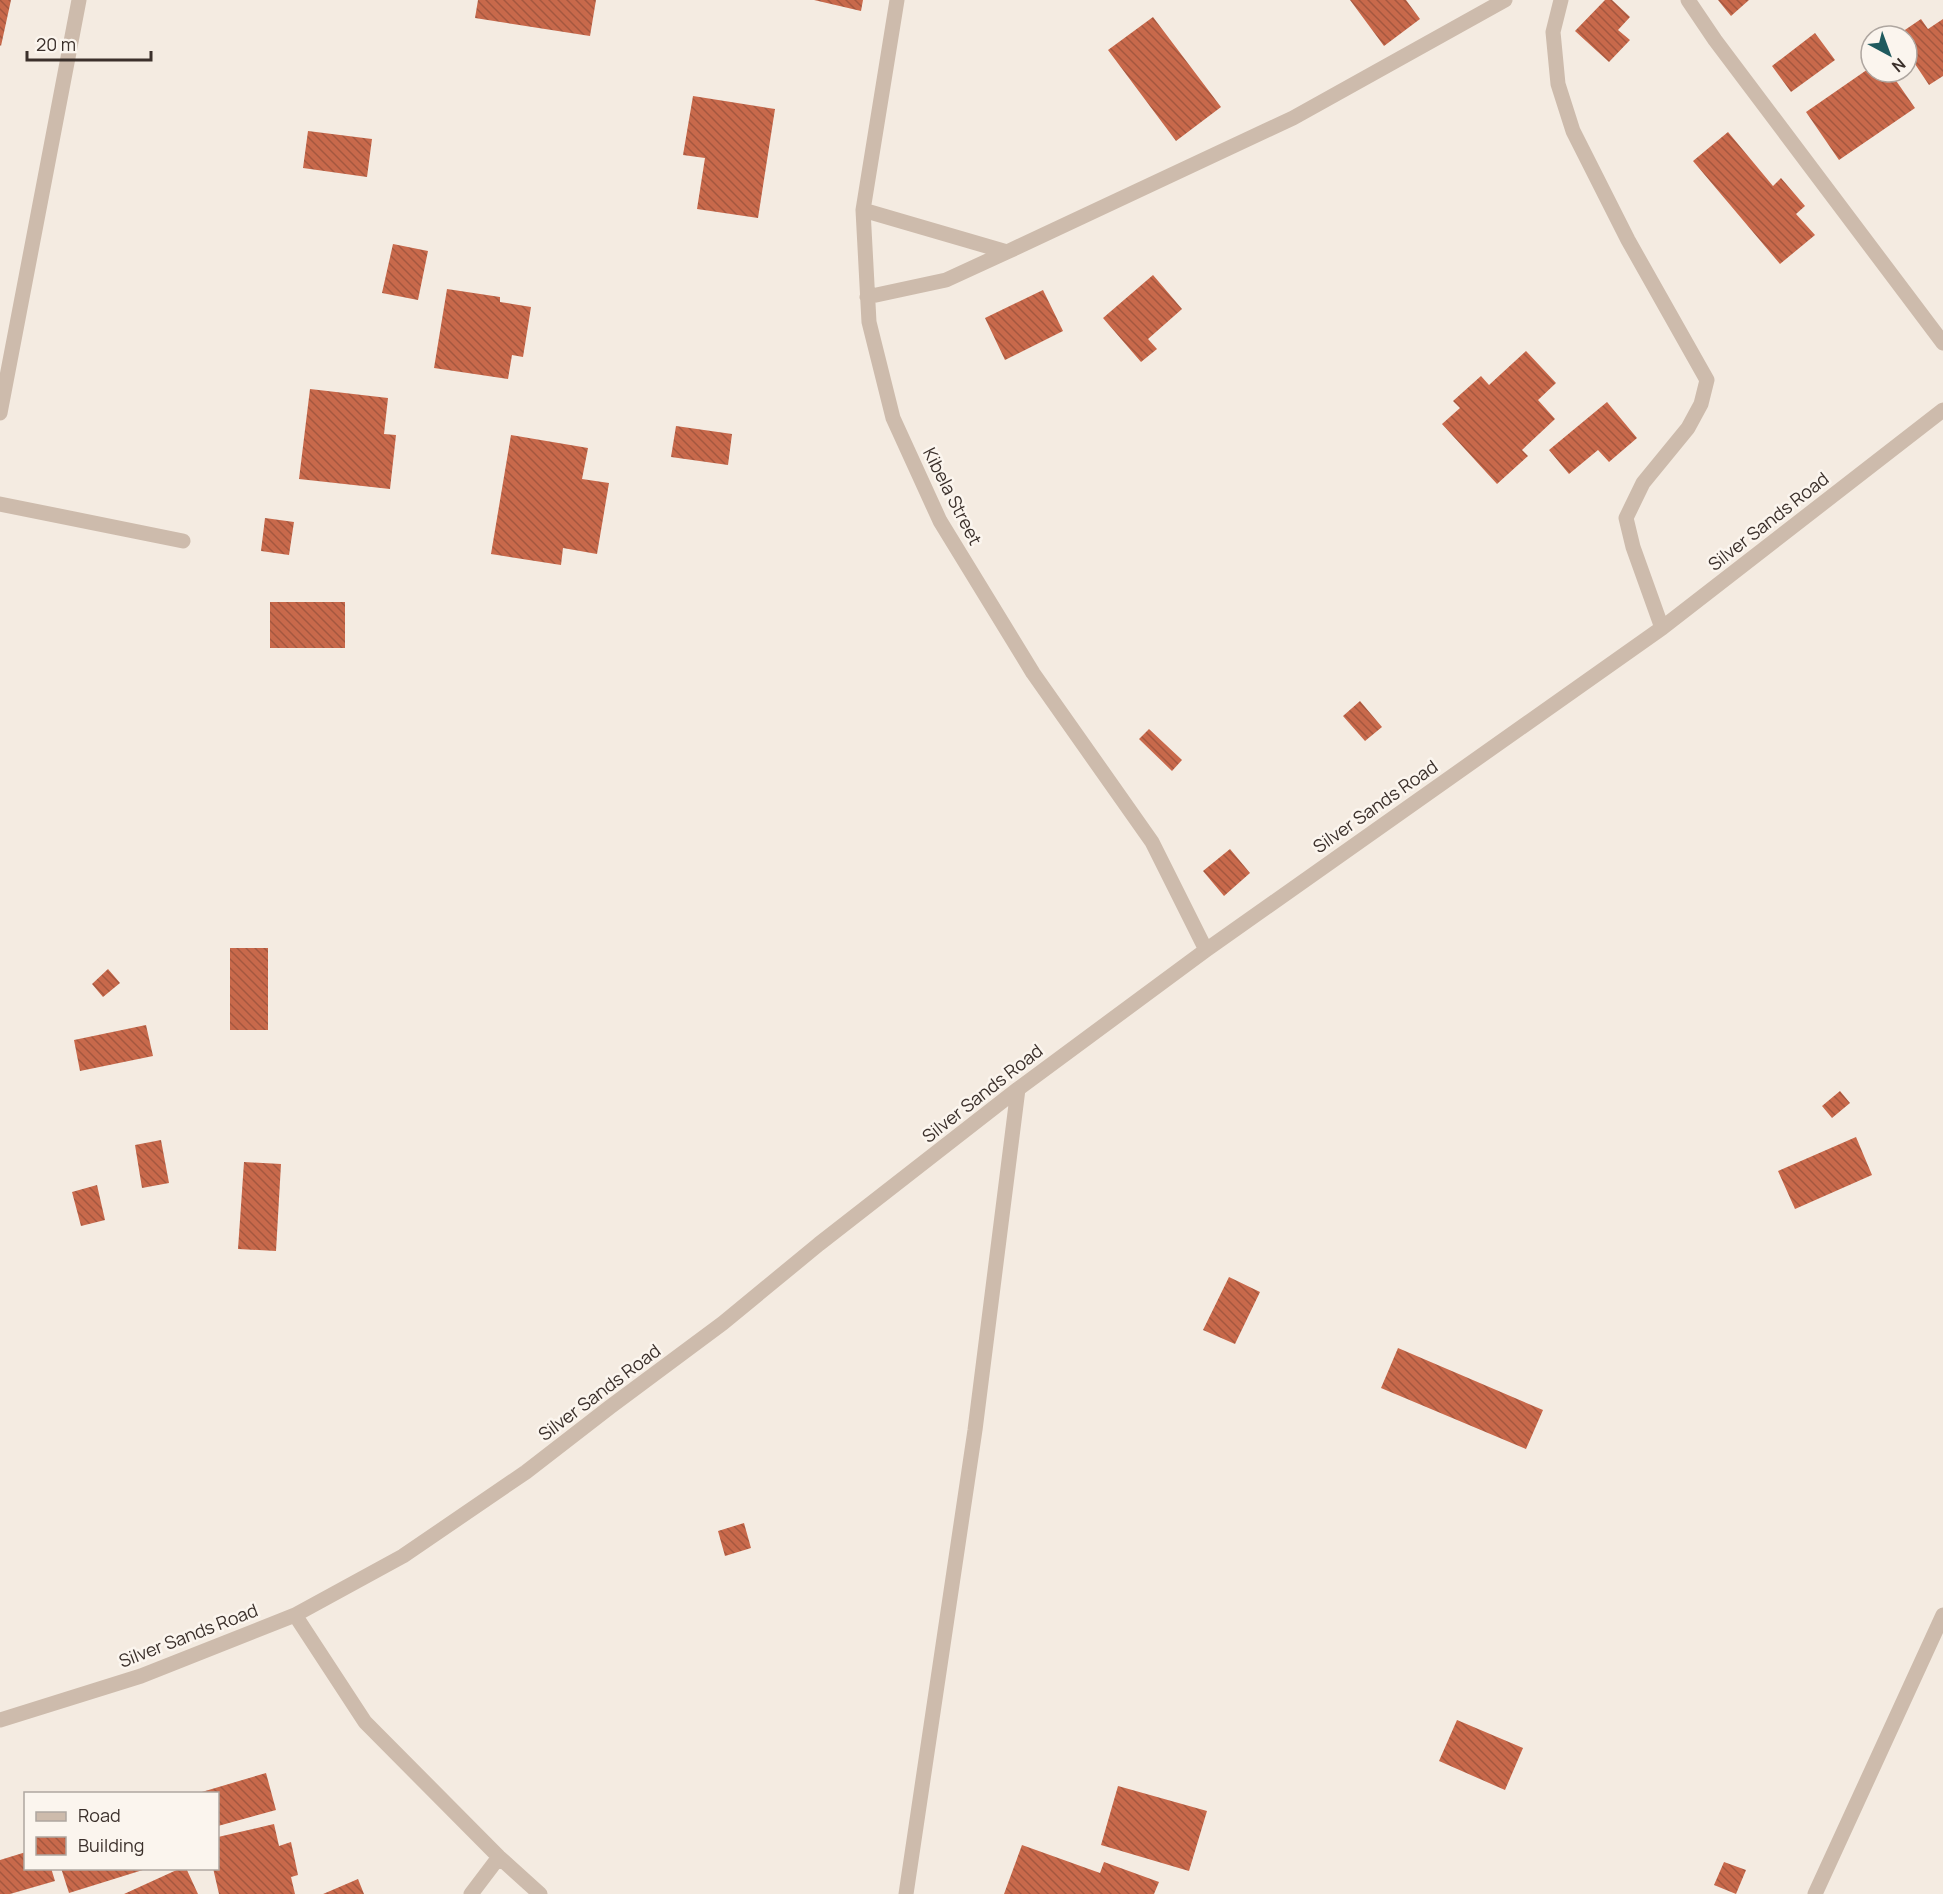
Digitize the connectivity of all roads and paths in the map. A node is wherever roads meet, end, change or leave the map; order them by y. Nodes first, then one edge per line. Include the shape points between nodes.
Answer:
1 (79, 0) edge
2 (897, 0) edge
3 (1505, 0) edge
4 (1561, 0) edge
5 (1688, 0) edge
6 (863, 210) junction
7 (1007, 252) junction
8 (867, 297) junction
9 (1943, 343) edge
10 (1943, 410) edge
11 (0, 413) edge
12 (0, 504) edge
13 (183, 541) dead end
14 (1662, 628) junction
15 (1206, 950) junction
16 (1018, 1089) junction
17 (1943, 1615) edge
18 (295, 1616) junction
19 (0, 1720) edge
20 (499, 1857) junction
21 (471, 1894) edge
22 (540, 1894) edge
23 (906, 1894) edge
24 (1815, 1894) edge

1 - 11 street
2 - 6 street, Kibela Street
3 - 7 street via 1293,118
4 - 14 street via 1552,32 1558,84 1573,131 1628,240 1707,380 1701,405 1688,428 1643,483 1626,518
5 - 9 street
6 - 7 street
6 - 8 street, Kibela Street
7 - 8 street via 946,280
8 - 15 street, Kibela Street via 868,322 893,418 940,521 1033,672 1152,842
10 - 14 street, Silver Sands Road
12 - 13 street
14 - 15 street, Silver Sands Road
15 - 16 street, Silver Sands Road
16 - 18 street, Silver Sands Road via 723,1323 526,1472 403,1556
16 - 23 street via 975,1430
17 - 24 street
18 - 19 street, Silver Sands Road via 141,1676
18 - 20 street via 365,1722
20 - 21 street
20 - 22 street

